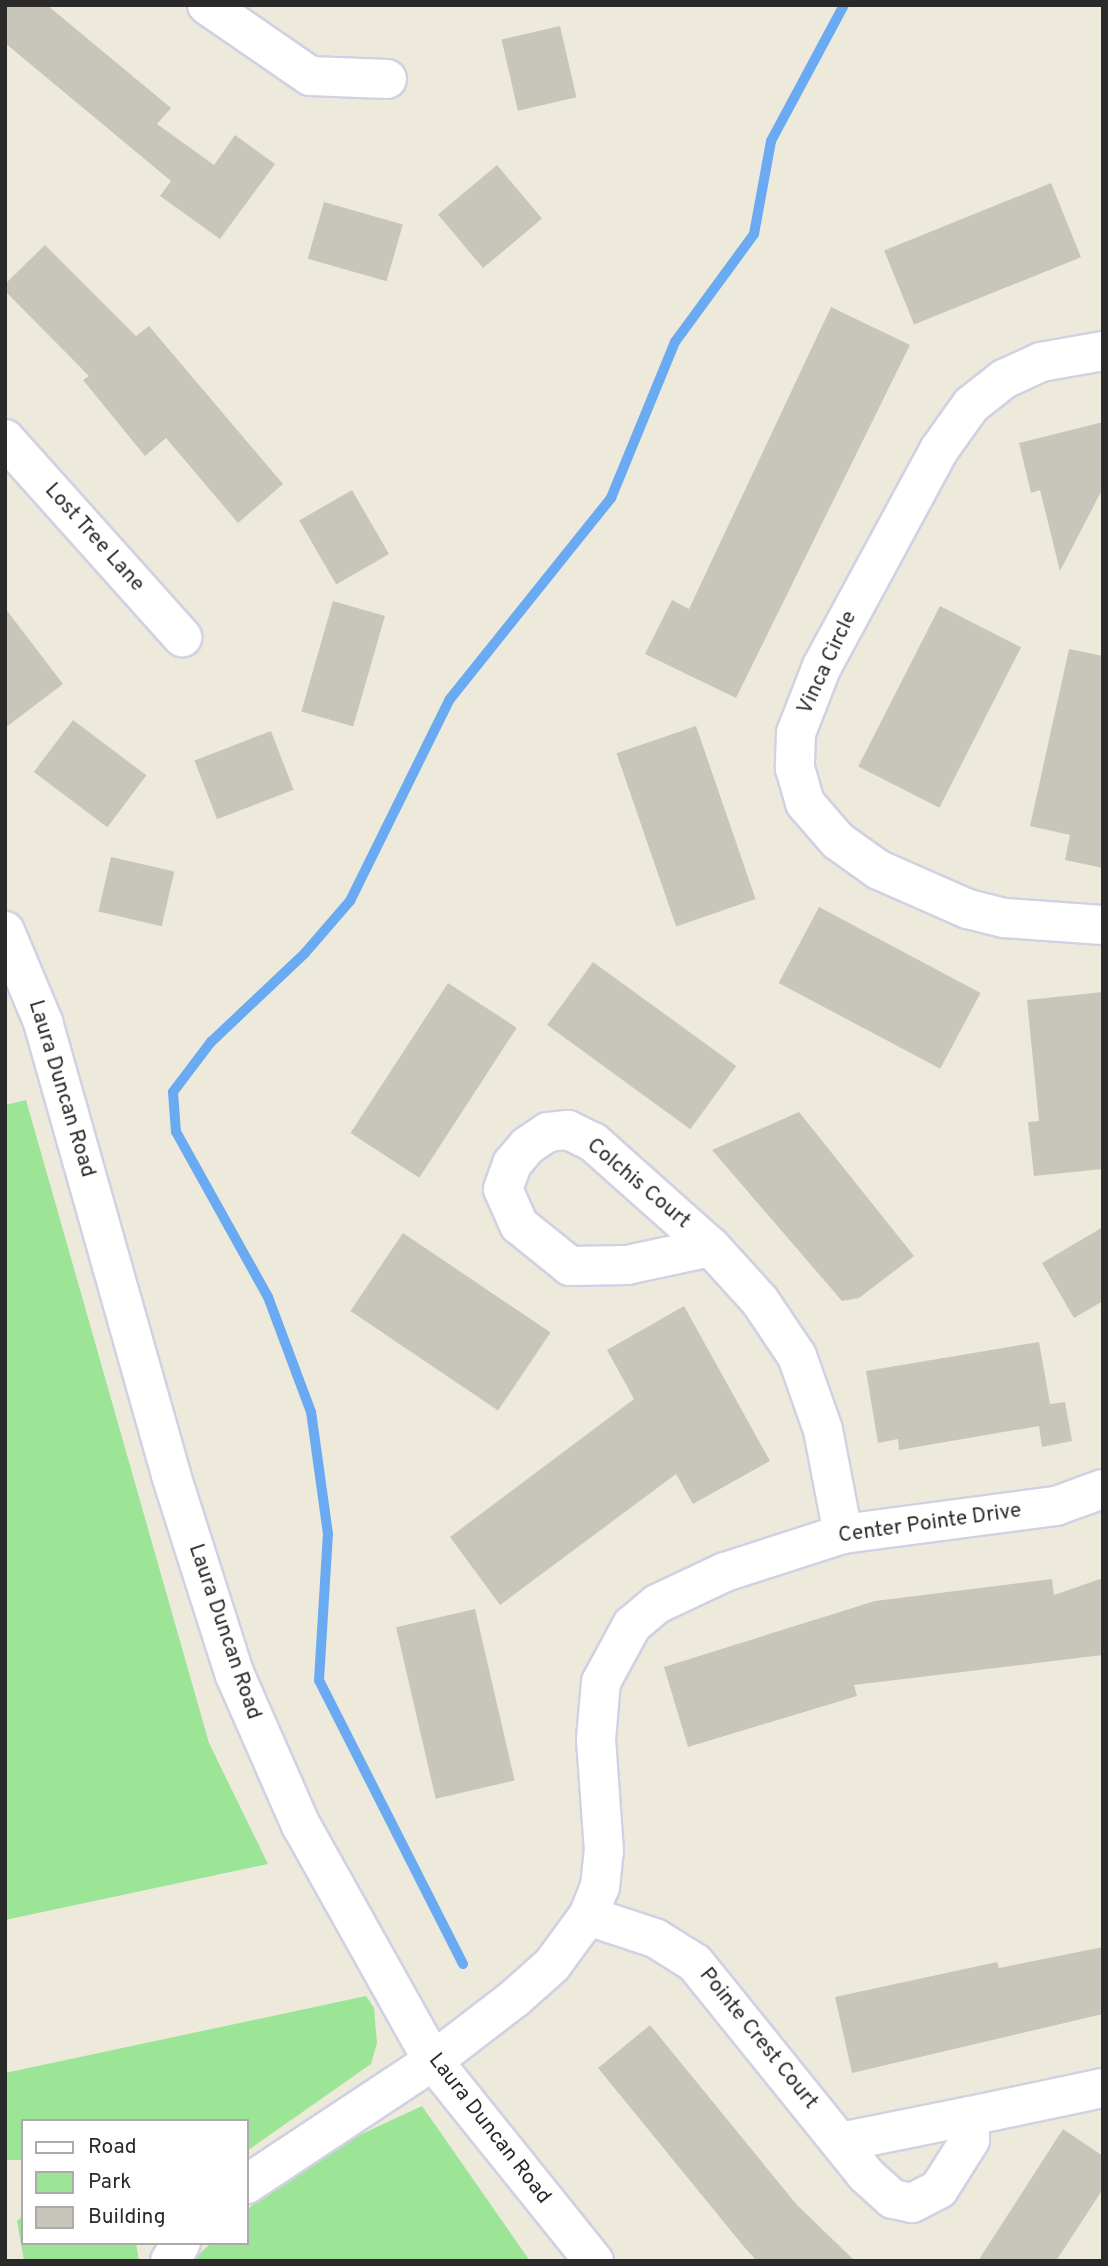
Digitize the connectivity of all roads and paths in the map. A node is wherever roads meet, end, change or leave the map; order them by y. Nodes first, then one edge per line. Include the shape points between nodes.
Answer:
1 (207, 5) edge
2 (387, 79) dead end
3 (1103, 351) edge
4 (5, 439) edge
5 (182, 637) dead end
6 (1103, 925) edge
7 (5, 931) edge
8 (711, 1247) junction
9 (1103, 1489) edge
10 (843, 1534) junction
11 (588, 1916) junction
12 (433, 2061) junction
13 (1103, 2088) edge
14 (970, 2116) junction
15 (841, 2142) junction
16 (248, 2183) edge
17 (180, 2245) edge
18 (170, 2261) edge
19 (594, 2261) edge

1 - 2 street via 310,76
3 - 6 street, Vinca Circle via 1041,362 1004,379 971,405 939,450 822,666 796,733 795,768 805,803 838,841 878,870 981,912
4 - 5 street, Lost Tree Lane
7 - 12 street, Laura Duncan Road via 43,1022 171,1475 234,1675 300,1825
8 - 8 street, Colchis Court via 593,1142 568,1130 548,1132 527,1146 512,1164 503,1189 519,1226 570,1266 627,1265
8 - 10 street, Colchis Court via 760,1301 797,1356 823,1430
9 - 10 street, Center Pointe Drive via 1056,1506
10 - 11 street, Center Pointe Drive via 690,1585 649,1611 614,1651 597,1711 604,1851 600,1886
11 - 12 street, Center Pointe Drive via 552,1965
11 - 15 street, Pointe Crest Court via 656,1938 695,1963
12 - 16 street, Center Pointe Drive
12 - 19 street, Laura Duncan Road
13 - 14 street
14 - 15 street
14 - 15 street, Pointe Crest Court via 971,2140 957,2165 939,2189 912,2203 893,2199
17 - 18 street

